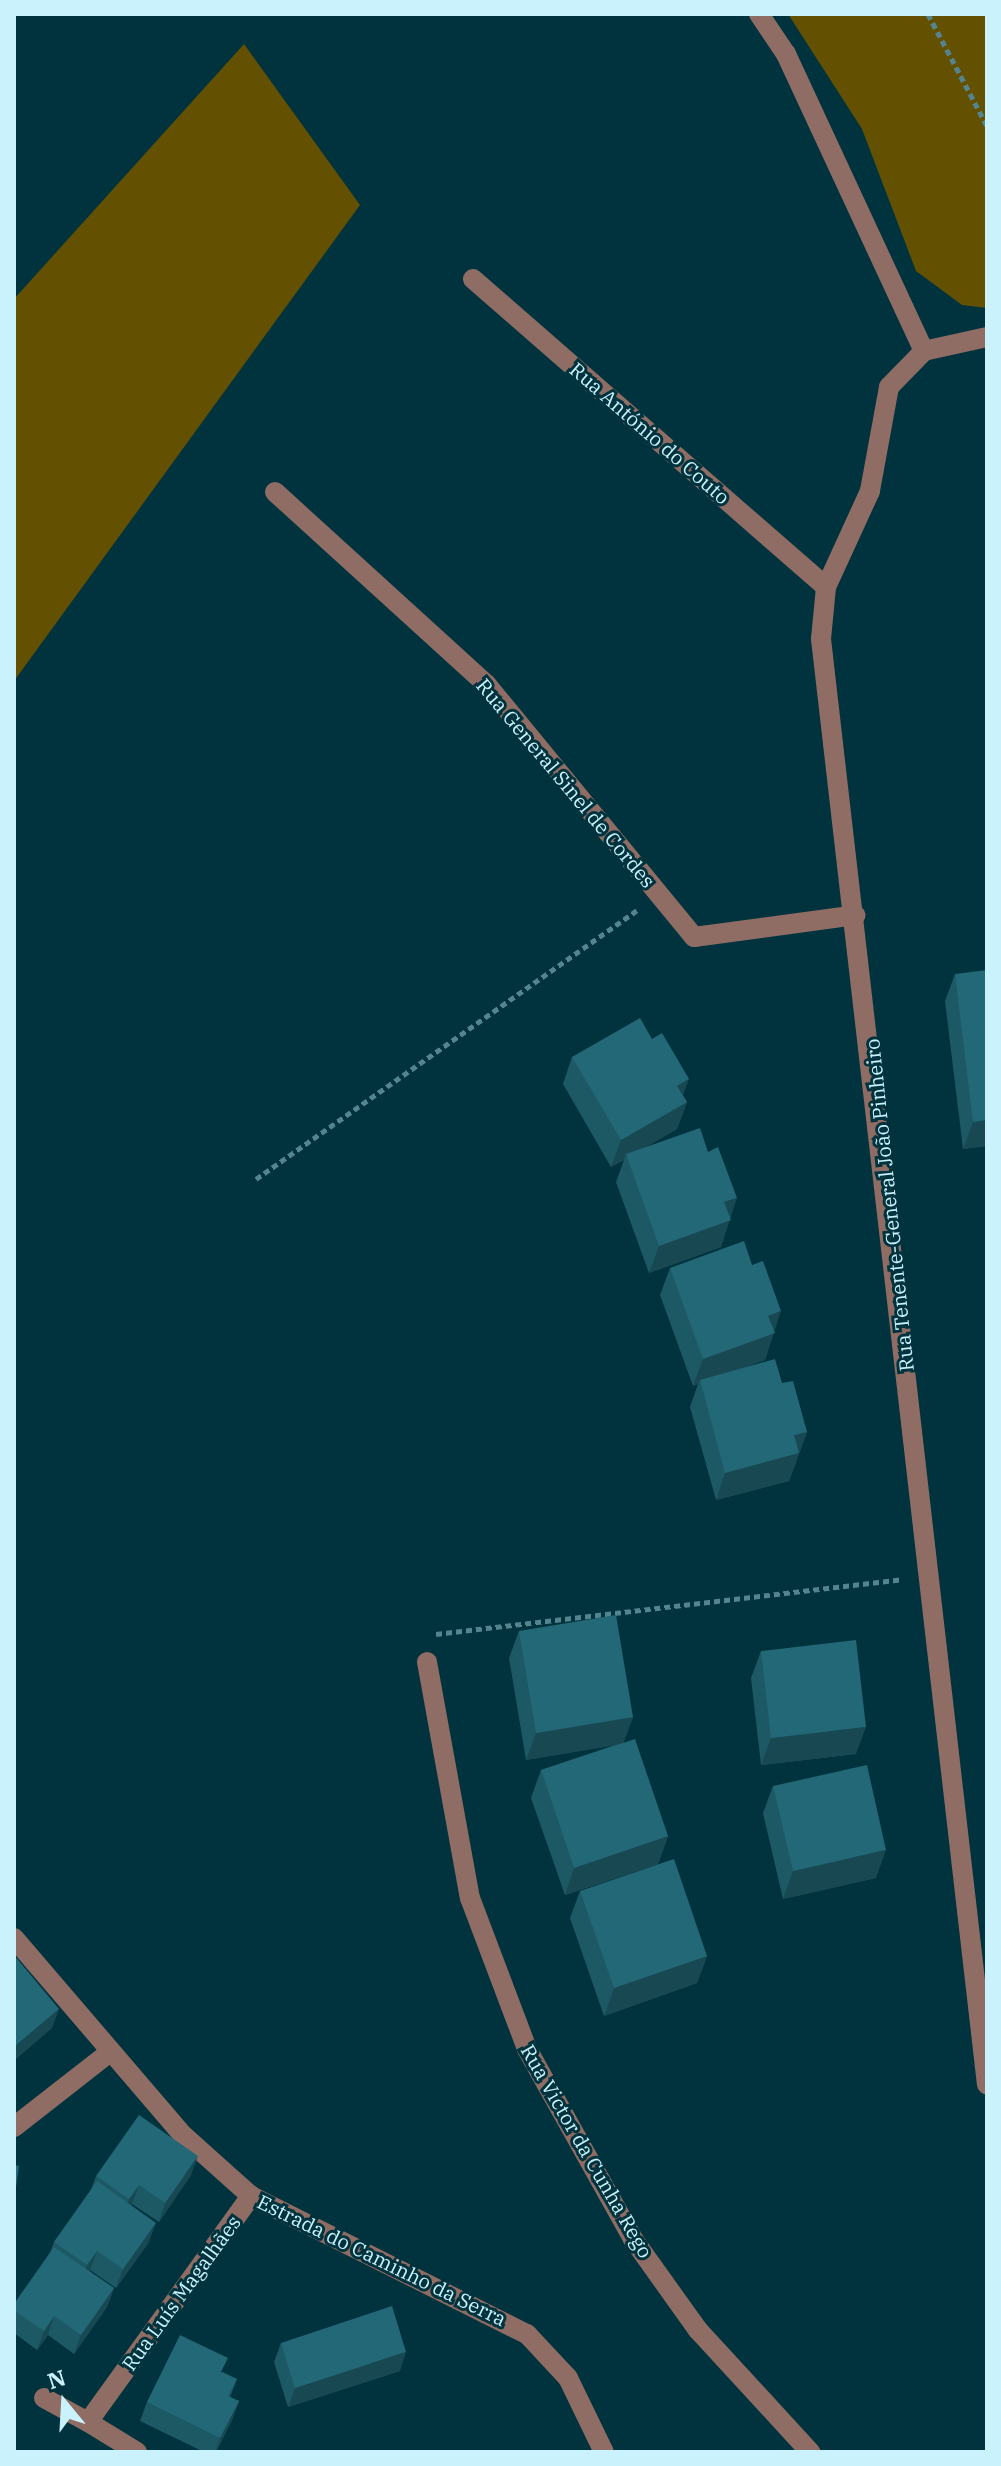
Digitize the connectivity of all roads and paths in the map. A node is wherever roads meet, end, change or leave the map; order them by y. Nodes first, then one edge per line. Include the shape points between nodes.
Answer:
1 (759, 14) edge
2 (928, 14) edge
3 (987, 126) edge
4 (473, 279) dead end
5 (987, 337) edge
6 (924, 351) junction
7 (275, 492) dead end
8 (826, 587) junction
9 (659, 895) junction
10 (856, 915) junction
11 (256, 1179) dead end
12 (929, 1575) junction
13 (423, 1635) dead end
14 (427, 1662) dead end
15 (14, 1938) edge
16 (110, 2052) junction
17 (987, 2085) edge
18 (14, 2127) edge
19 (251, 2196) junction
20 (44, 2398) dead end
21 (88, 2422) junction
22 (137, 2452) edge
23 (604, 2452) edge
24 (810, 2452) edge

1 - 6 street via 786,54
2 - 3 path
4 - 8 street, Rua António do Couto
5 - 6 street
6 - 8 street, Rua Tenente-General João Pinheiro via 889,387 870,491
7 - 9 street, Rua General Sinel de Cordes via 487,685
8 - 10 street, Rua Tenente-General João Pinheiro via 821,639
9 - 10 street, Rua General Sinel de Cordes via 694,937
9 - 11 path
10 - 12 street, Rua Tenente-General João Pinheiro
12 - 13 path
12 - 17 street, Rua Tenente-General João Pinheiro
14 - 24 street, Rua Victor da Cunha Rego via 470,1898 527,2049 652,2265 698,2330
15 - 16 street, Estrada do Caminho da Serra
16 - 18 street
16 - 19 street, Estrada do Caminho da Serra via 184,2136
19 - 21 street, Rua Luís Magalhães
19 - 23 street, Estrada do Caminho da Serra via 527,2334 568,2378
20 - 21 street
21 - 22 street

